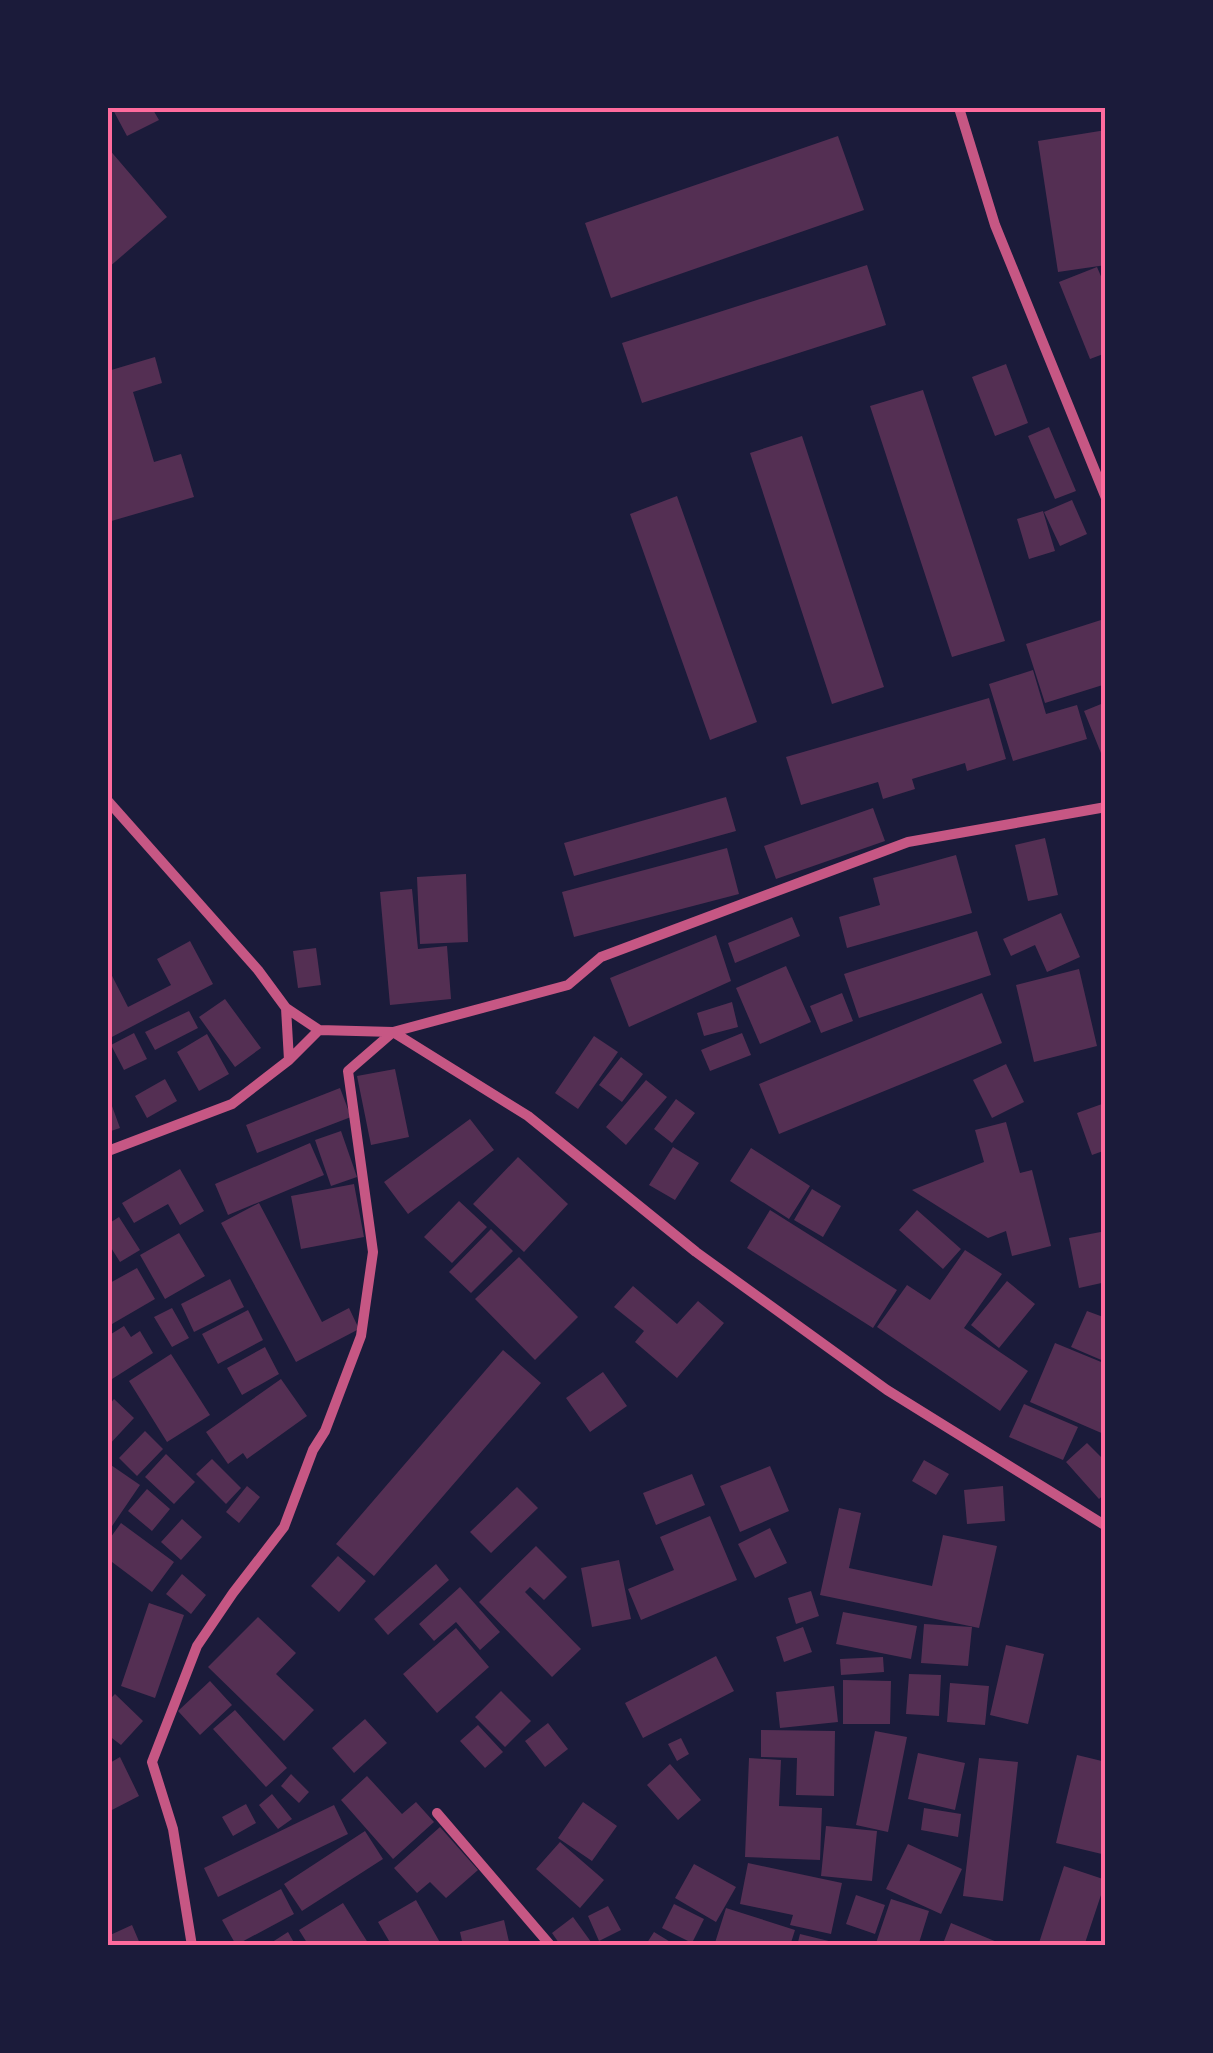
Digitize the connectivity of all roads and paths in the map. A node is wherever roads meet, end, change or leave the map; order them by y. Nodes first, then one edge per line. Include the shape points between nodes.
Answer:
1 (959, 108) edge
2 (1106, 498) edge
3 (108, 801) edge
4 (1106, 807) edge
5 (286, 1008) junction
6 (319, 1030) junction
7 (393, 1032) junction
8 (288, 1060) junction
9 (108, 1151) edge
10 (1106, 1526) edge
11 (437, 1813) dead end
12 (192, 1946) edge
13 (552, 1946) edge

1 - 2 street via 994,225
3 - 5 street
4 - 7 street via 908,842 601,956 568,985
5 - 6 street
5 - 8 street
6 - 7 street
6 - 8 street
7 - 10 street via 528,1116 696,1252 886,1390
7 - 12 street via 348,1071 373,1252 361,1336 284,1528 197,1646 152,1762 173,1830
8 - 9 street via 232,1104
11 - 13 street

